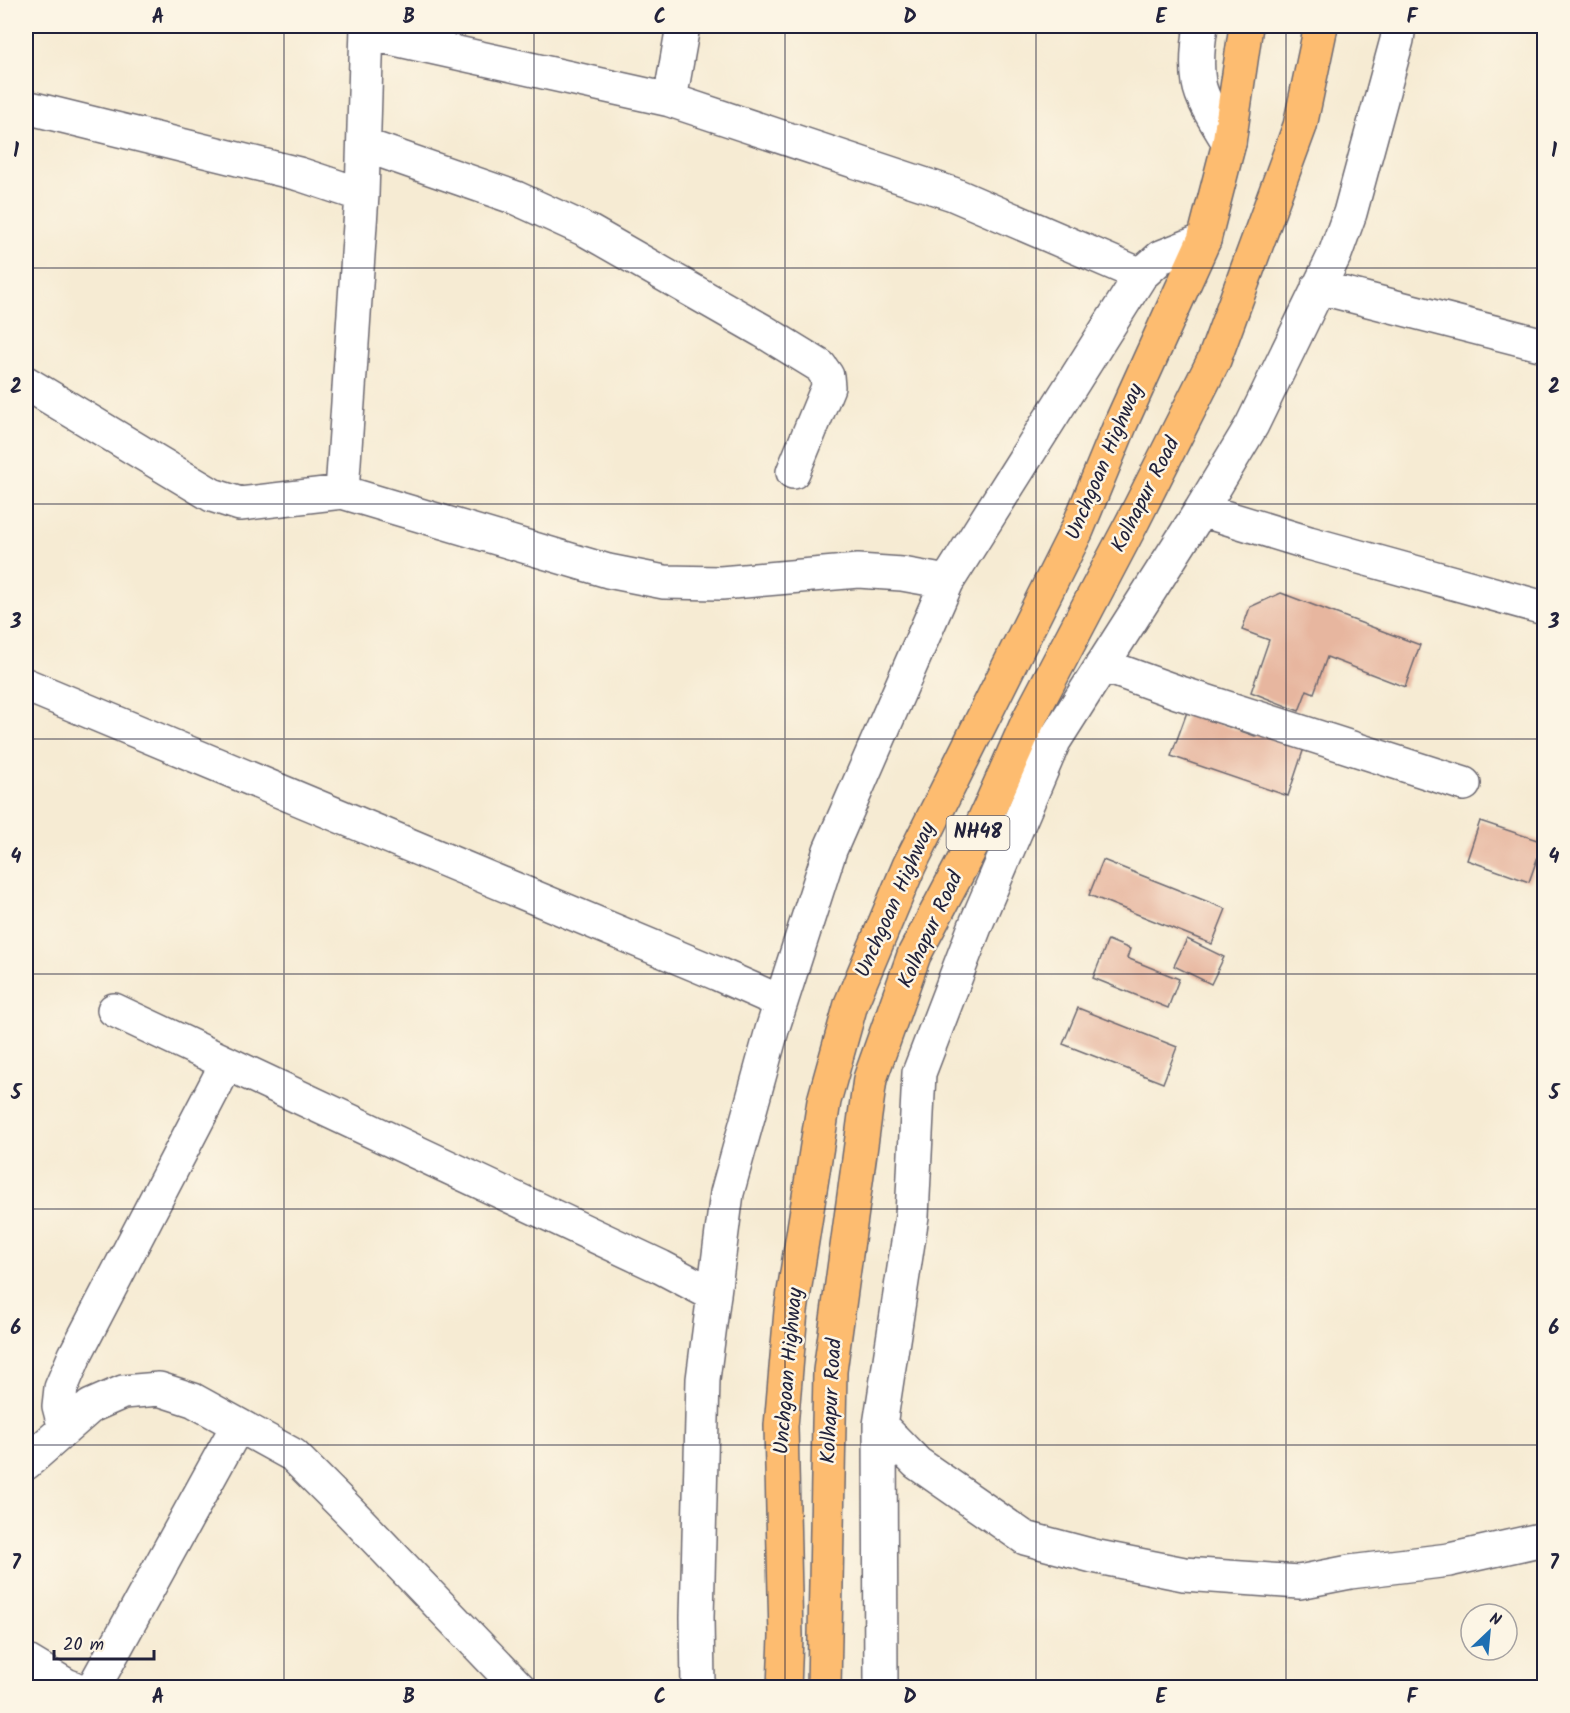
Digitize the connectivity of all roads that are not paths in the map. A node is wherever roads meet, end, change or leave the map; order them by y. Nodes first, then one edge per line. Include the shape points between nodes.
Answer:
1 (683, 26) edge
2 (1201, 26) edge
3 (1246, 26) edge
4 (1321, 26) edge
5 (1399, 26) edge
6 (367, 29) edge
7 (670, 100) junction
8 (26, 107) edge
9 (1228, 143) junction
10 (364, 145) junction
11 (362, 195) junction
12 (1204, 240) junction
13 (1141, 275) junction
14 (1318, 286) junction
15 (1545, 345) edge
16 (26, 383) edge
17 (793, 472) dead end
18 (342, 492) junction
19 (1201, 510) junction
20 (947, 582) junction
21 (1545, 608) edge
22 (1102, 665) junction
23 (26, 685) edge
24 (1464, 784) dead end
25 (781, 1002) junction
26 (114, 1010) dead end
27 (227, 1063) junction
28 (714, 1295) junction
29 (238, 1425) junction
30 (880, 1425) junction
31 (64, 1429) junction
32 (26, 1463) edge
33 (1545, 1539) edge
34 (26, 1661) edge
35 (74, 1688) edge
36 (90, 1688) edge
37 (519, 1688) edge
38 (698, 1688) edge
39 (784, 1688) edge
40 (824, 1688) edge
41 (881, 1688) edge

1 - 7 street
2 - 9 street via 1199,85
3 - 9 highway, Unchgoan Highway / NH48
4 - 40 highway, Kolhapur Road / NH48 via 1300,126 1214,360 1029,718 978,834 914,955 870,1078 830,1371
5 - 14 street via 1350,213
6 - 7 street
6 - 10 street
7 - 13 street via 953,194
8 - 11 street via 299,174
9 - 12 highway, Unchgoan Highway / NH48
10 - 11 street
10 - 17 street via 516,198 588,231 820,366 828,387
11 - 18 street
12 - 13 street via 1161,257
12 - 39 highway, Unchgoan Highway / NH48 via 1077,530 909,866 851,1004 824,1101 791,1311 781,1426
13 - 20 street
14 - 15 street
14 - 19 street via 1252,425
16 - 18 street via 212,495 240,504
18 - 20 street via 608,571 664,582 721,583 858,571
19 - 21 street
19 - 22 street
20 - 25 street via 830,850
22 - 24 street
22 - 30 street via 1054,741 976,924 919,1073 912,1216
23 - 25 street
25 - 28 street via 727,1193
26 - 27 street
27 - 28 street
27 - 31 street via 75,1355 61,1388 59,1406
28 - 38 street via 703,1379
29 - 31 street via 192,1400 159,1389 123,1392 91,1406
29 - 36 street
29 - 37 street via 293,1455
30 - 33 street via 917,1462 1025,1538 1185,1574 1299,1582 1449,1560
30 - 41 street
31 - 32 street
34 - 35 street

